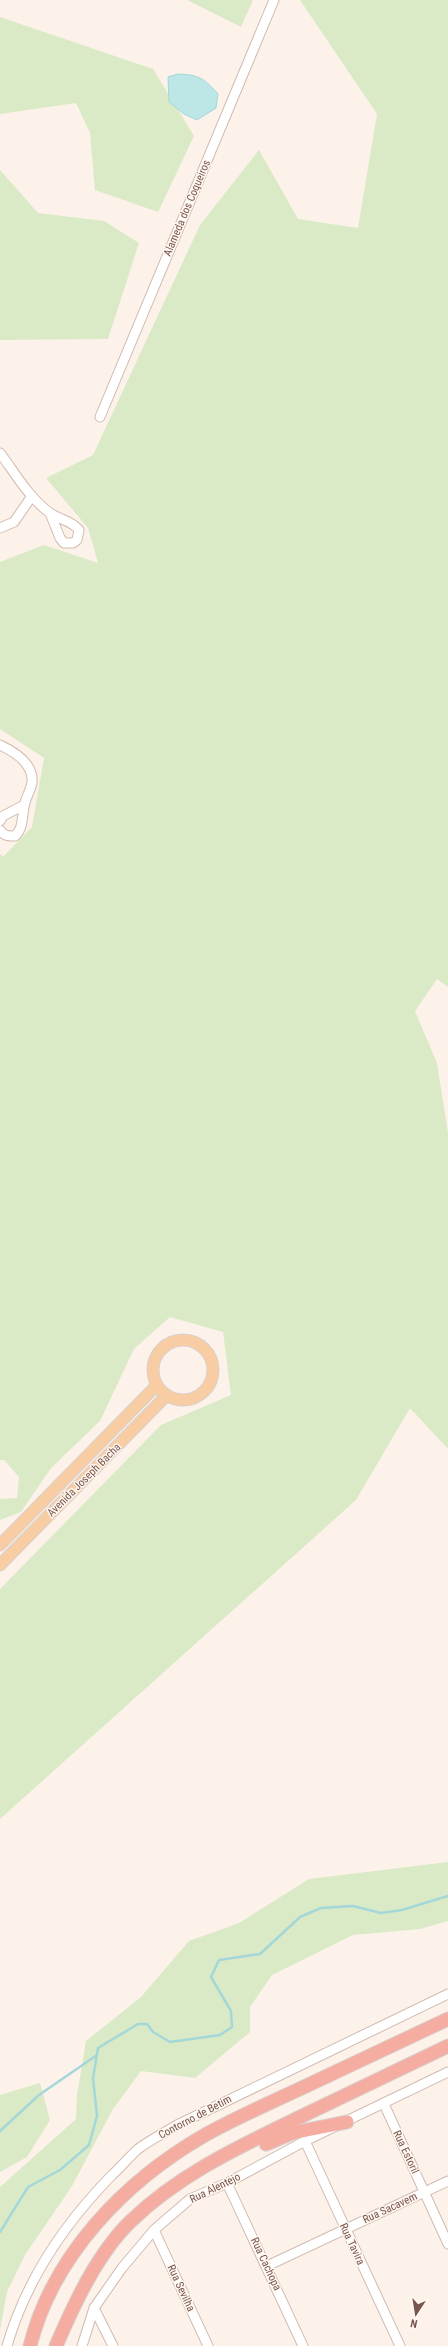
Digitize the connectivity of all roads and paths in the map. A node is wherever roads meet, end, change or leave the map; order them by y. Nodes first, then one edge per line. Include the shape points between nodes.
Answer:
1 (274, 0) edge
2 (100, 417) dead end
3 (0, 453) edge
4 (32, 496) junction
5 (50, 513) dead end
6 (0, 528) edge
7 (0, 745) edge
8 (24, 805) junction
9 (0, 821) edge
10 (0, 830) edge
11 (157, 1385) junction
12 (167, 1395) junction
13 (0, 1545) edge
14 (0, 1565) edge
15 (448, 1994) edge
16 (448, 2019) edge
17 (448, 2046) edge
18 (448, 2072) edge
19 (384, 2104) junction
20 (347, 2122) junction
21 (305, 2141) junction
22 (448, 2181) edge
23 (227, 2183) junction
24 (424, 2192) junction
25 (155, 2200) junction
26 (345, 2228) junction
27 (154, 2230) junction
28 (448, 2244) edge
29 (267, 2266) junction
30 (94, 2308) junction
31 (7, 2346) edge
32 (30, 2346) edge
33 (56, 2346) edge
34 (82, 2346) edge
35 (112, 2346) edge
36 (208, 2346) edge
37 (303, 2346) edge
38 (400, 2346) edge

1 - 2 street, Alameda dos Coqueiros
3 - 4 street
4 - 5 street
4 - 6 street via 14,522
7 - 8 street via 18,755 30,770 31,785
8 - 9 street via 3,816
8 - 10 street via 20,831 15,836 9,836 3,835
11 - 12 main road
11 - 12 main road via 153,1366 161,1349 169,1343 188,1340 205,1349 214,1366 210,1385 200,1395 186,1400
11 - 13 main road, Avenida Joseph Bacha
12 - 14 main road, Avenida Joseph Bacha
15 - 31 street, Contorno de Betim via 176,2125 138,2149 97,2190 60,2236 20,2306
16 - 32 highway, Contorno de Betim via 206,2135 158,2166 109,2208 78,2246 50,2291
17 - 25 highway via 223,2155 176,2183
18 - 19 street, Rua Alentejo
19 - 20 street, Rua Alentejo
19 - 24 street, Rua Estoril
20 - 21 street, Rua Alentejo
20 - 25 highway via 283,2136
21 - 23 street, Rua Alentejo
21 - 26 street, Rua Tavira
22 - 24 street, Rua Sacavem
23 - 27 street, Rua Alentejo via 190,2199
23 - 29 street, Rua Cachopa
24 - 26 street, Rua Sacavem
24 - 28 street, Rua Estoril
25 - 33 highway via 131,2221 101,2259 74,2302
26 - 29 street, Rua Sacavem
26 - 38 street, Rua Tavira
27 - 30 street, Rua Alentejo via 122,2268
27 - 36 street, Rua Sevilha
29 - 37 street, Rua Cachopa
30 - 34 street, Rua Alentejo
30 - 35 street

